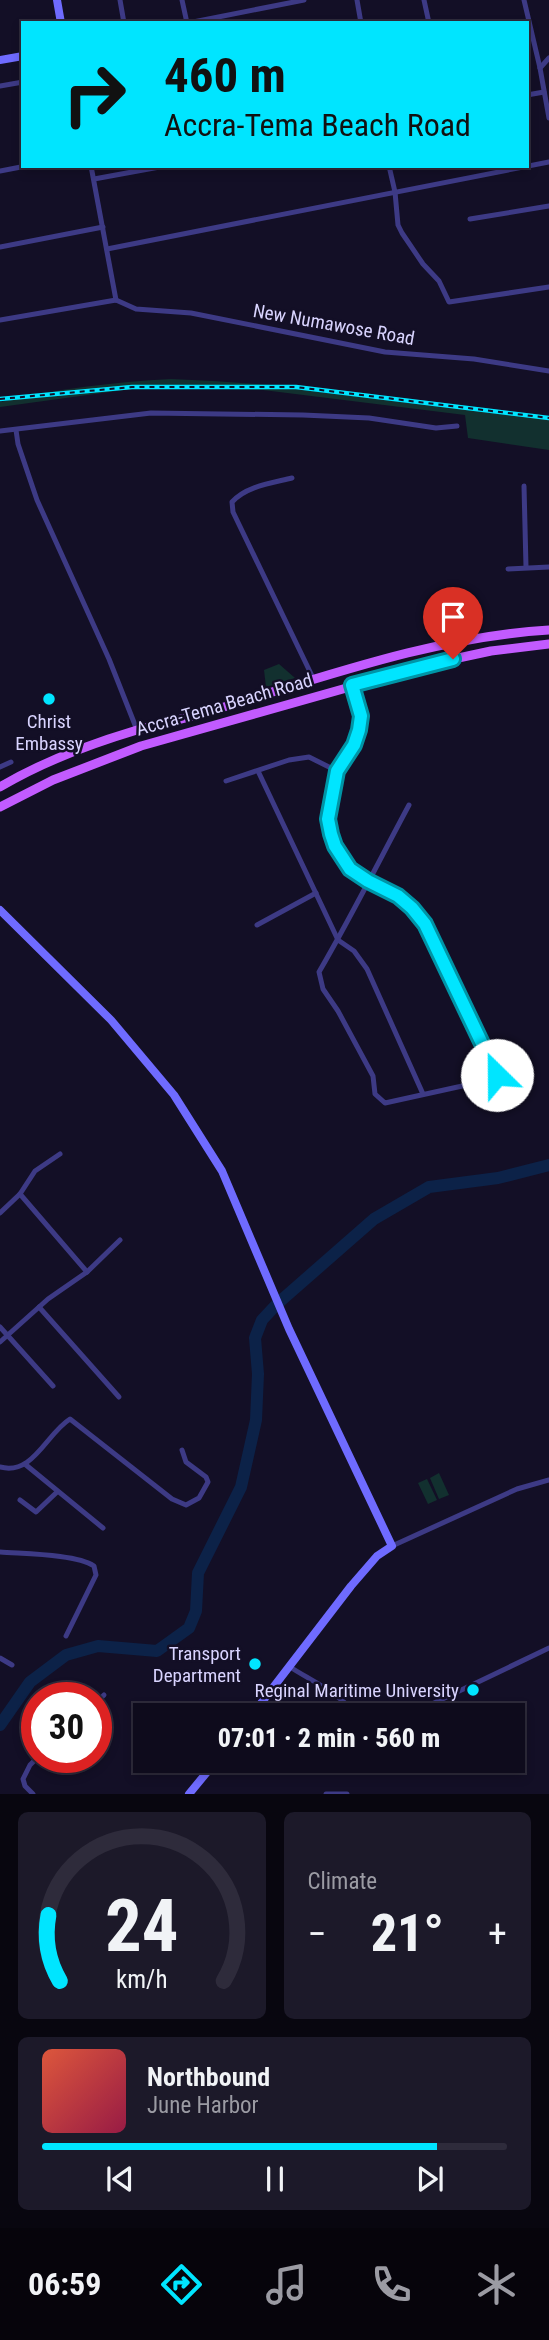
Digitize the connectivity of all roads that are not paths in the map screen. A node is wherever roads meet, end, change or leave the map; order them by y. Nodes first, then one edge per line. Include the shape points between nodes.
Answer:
1 (57, 0) edge
2 (120, 0) edge
3 (183, 0) edge
4 (304, 0) edge
5 (357, 0) edge
6 (424, 0) edge
7 (524, 0) edge
8 (61, 21) edge
9 (124, 21) edge
10 (188, 21) edge
11 (198, 21) edge
12 (361, 21) edge
13 (429, 21) edge
14 (527, 21) edge
15 (529, 31) edge
16 (21, 56) edge
17 (549, 58) edge
18 (0, 60) edge
19 (540, 68) junction
20 (21, 82) edge
21 (0, 86) edge
22 (544, 92) junction
23 (529, 95) edge
24 (549, 118) edge
25 (549, 162) edge
26 (529, 166) edge
27 (21, 167) edge
28 (91, 168) edge
29 (153, 168) edge
30 (390, 168) edge
31 (518, 168) edge
32 (0, 171) edge
33 (94, 179) junction
34 (396, 192) junction
35 (549, 206) edge
36 (470, 219) dead end
37 (103, 227) junction
38 (0, 247) edge
39 (107, 249) junction
40 (549, 287) edge
41 (116, 300) junction
42 (0, 320) edge
43 (549, 371) edge
44 (457, 426) dead end
45 (16, 430) junction
46 (0, 431) edge
47 (292, 478) dead end
48 (524, 486) dead end
49 (549, 566) edge
50 (526, 567) junction
51 (508, 569) dead end
52 (549, 630) edge
53 (549, 644) edge
54 (314, 680) junction
55 (352, 685) junction
56 (137, 730) junction
57 (141, 746) junction
58 (11, 762) dead end
59 (0, 767) edge
60 (258, 771) junction
61 (337, 771) junction
62 (226, 781) dead end
63 (0, 787) edge
64 (408, 805) dead end
65 (0, 807) edge
66 (368, 881) junction
67 (316, 893) junction
68 (0, 911) edge
69 (257, 925) dead end
70 (338, 940) junction
71 (423, 1094) junction
72 (60, 1154) dead end
73 (20, 1194) junction
74 (0, 1213) edge
75 (120, 1240) dead end
76 (87, 1272) junction
77 (39, 1307) junction
78 (0, 1327) edge
79 (7, 1336) junction
80 (0, 1342) edge
81 (53, 1386) dead end
82 (119, 1397) dead end
83 (182, 1450) dead end
84 (26, 1465) junction
85 (0, 1467) edge
86 (549, 1480) edge
87 (57, 1492) junction
88 (20, 1500) dead end
89 (103, 1528) dead end
90 (392, 1546) junction
91 (0, 1552) edge
92 (66, 1636) dead end
93 (549, 1648) edge
94 (0, 1658) edge
95 (12, 1665) dead end
96 (290, 1667) junction
97 (262, 1703) edge
98 (345, 1703) edge
99 (434, 1703) edge
100 (26, 1773) edge
101 (206, 1773) edge
102 (33, 1794) edge
103 (189, 1794) edge
104 (326, 1794) edge
105 (347, 1794) edge

1 - 8 street
2 - 9 street
3 - 10 street
4 - 11 street
5 - 12 street
6 - 13 street
7 - 14 street
15 - 19 street
16 - 18 street
17 - 19 street
19 - 22 street
20 - 21 street
22 - 23 street
22 - 24 street
25 - 26 street
27 - 32 street
28 - 33 street
29 - 33 street
30 - 34 street
31 - 34 street
33 - 37 street
34 - 39 street
34 - 40 street via 398,225 449,302
35 - 36 street
37 - 38 street
37 - 39 street
39 - 41 street
41 - 42 street
41 - 43 street, New Numawose Road via 136,309 191,313 384,352
44 - 45 street via 303,415 151,413
45 - 46 street
45 - 56 street via 37,500
47 - 54 street via 238,495 232,502 233,512
48 - 50 street
49 - 50 street
50 - 51 street
52 - 54 main road, Accra-Tema Beach Road via 432,647
53 - 55 main road, Accra-Tema Beach Road via 480,653
54 - 56 main road, Accra-Tema Beach Road
55 - 57 main road, Accra-Tema Beach Road
55 - 61 street via 361,716 359,730
56 - 57 main road
56 - 63 main road, Accra-Tema Beach Road via 52,761
57 - 65 main road, Accra-Tema Beach Road via 53,780
58 - 59 street
60 - 61 street via 309,757
60 - 62 street
60 - 67 street
61 - 66 street via 328,819 331,834 342,859
64 - 66 street
66 - 70 street
66 - 71 street via 398,896 425,924 497,1072 494,1079
67 - 69 street
67 - 70 street
68 - 90 street via 110,1020 174,1095 222,1171 285,1319
70 - 71 street via 361,958
70 - 71 street via 319,972 323,989 373,1076 375,1094 385,1102
72 - 73 street via 35,1171
73 - 74 street
73 - 76 street
75 - 76 street
76 - 77 street
77 - 79 street
77 - 82 street
78 - 79 street
79 - 80 street
79 - 81 street
83 - 84 street via 186,1462 208,1482 200,1498 186,1505 172,1499 70,1419
84 - 85 street
84 - 87 street
86 - 90 street via 517,1489
87 - 88 street via 36,1512
87 - 89 street
90 - 96 street via 351,1586
91 - 92 street via 94,1566 96,1575
93 - 99 street
94 - 95 street
96 - 97 street
96 - 98 street
100 - 102 street via 25,1786
101 - 103 street
104 - 105 street

